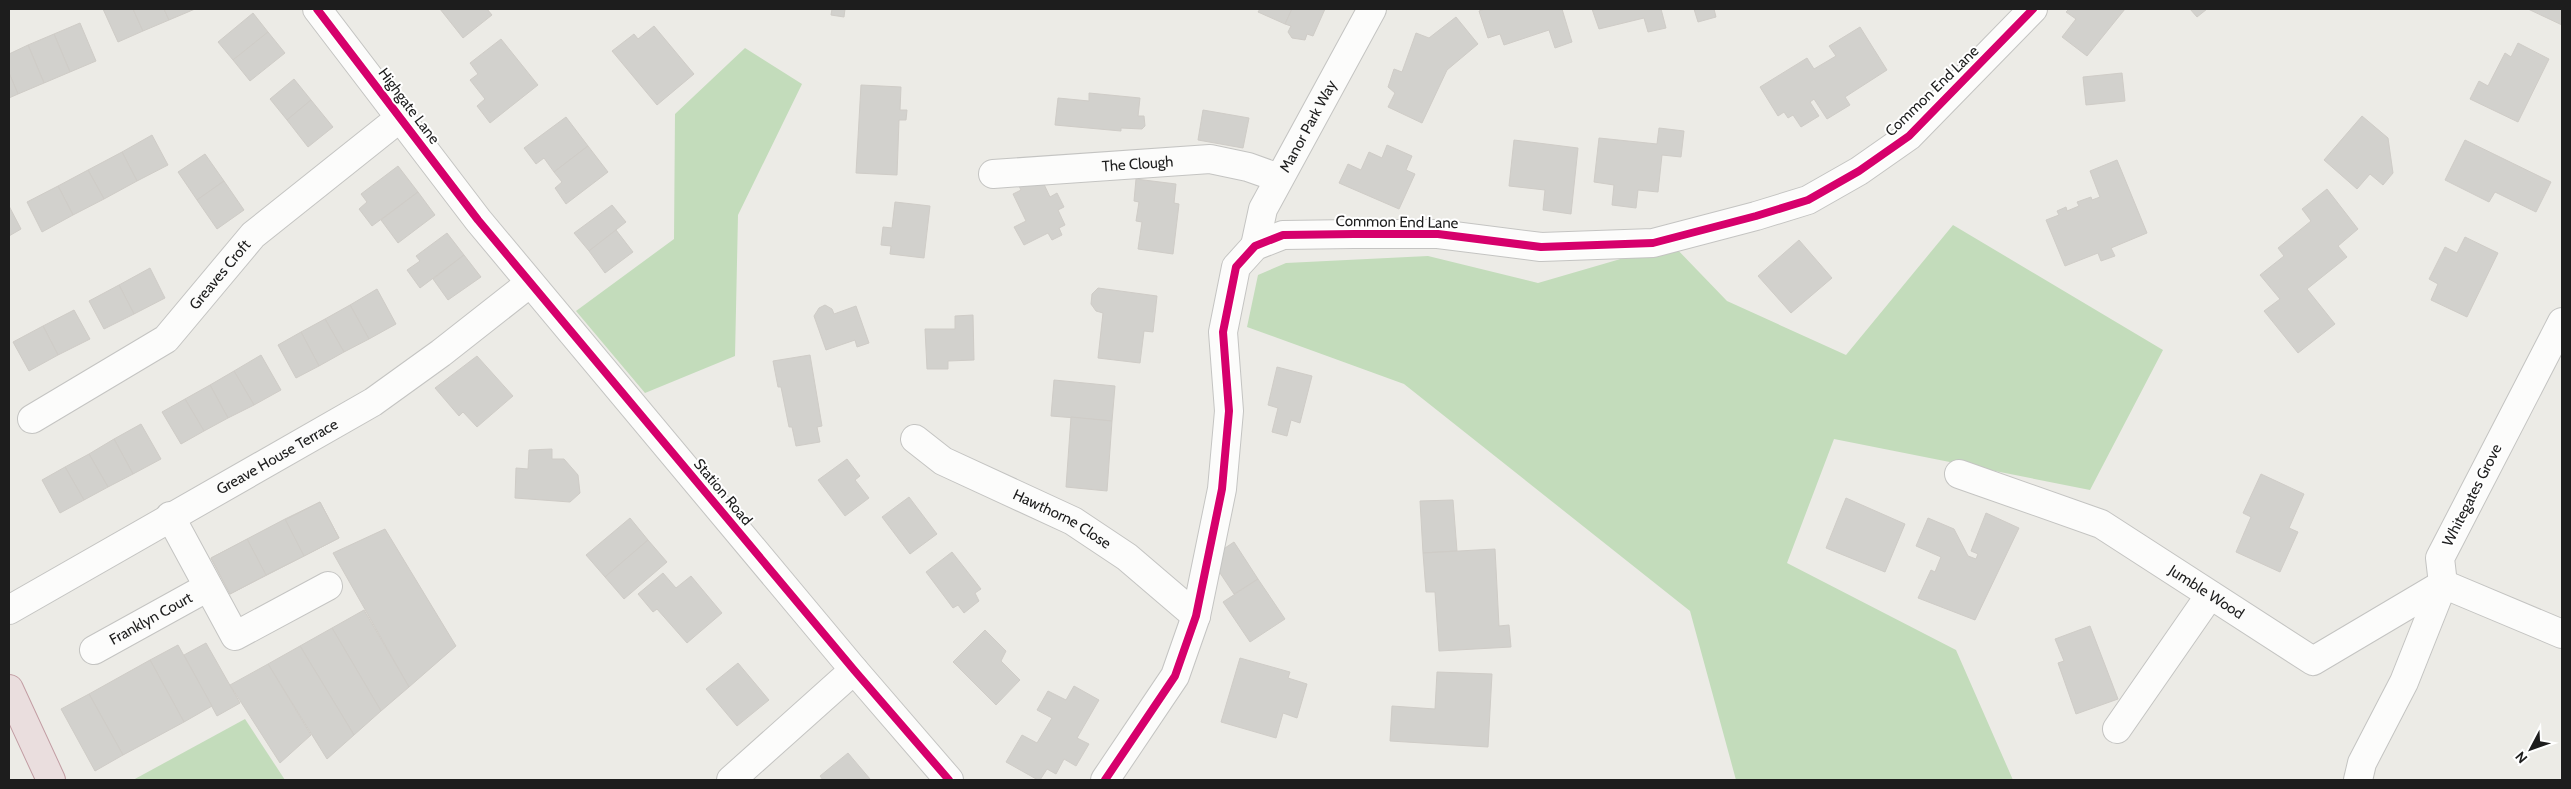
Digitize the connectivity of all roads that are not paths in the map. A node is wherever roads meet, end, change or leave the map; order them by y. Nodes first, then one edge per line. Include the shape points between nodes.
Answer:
1 (317, 9) edge
2 (1372, 9) edge
3 (2033, 9) edge
4 (401, 117) junction
5 (993, 174) dead end
6 (1279, 178) junction
7 (478, 220) joint
8 (1255, 246) junction
9 (530, 283) junction
10 (2562, 322) edge
11 (32, 419) dead end
12 (915, 439) dead end
13 (1959, 474) dead end
14 (170, 516) junction
15 (2443, 584) junction
16 (328, 586) dead end
17 (208, 587) junction
18 (2210, 594) junction
19 (9, 610) edge
20 (1196, 616) junction
21 (2562, 634) edge
22 (94, 650) dead end
23 (854, 670) junction
24 (9, 688) edge
25 (2117, 730) dead end
26 (51, 780) edge
27 (732, 780) edge
28 (949, 780) edge
29 (1105, 780) edge
30 (2358, 780) edge

1 - 4 street, Highgate Lane
2 - 6 street, Manor Park Way
3 - 8 street, Common End Lane via 1909,136 1859,171 1808,200 1756,216 1653,243 1541,247 1438,234 1354,234 1283,235
4 - 7 street, Highgate Lane
4 - 11 street, Greaves Croft via 253,235 166,339
5 - 6 street, The Clough via 1210,159 1248,166
6 - 8 street, Manor Park Way via 1263,209
7 - 9 street, Station Road
8 - 20 street, Common End Lane via 1236,267 1223,332 1229,411 1222,489
9 - 14 street, Greave House Terrace via 373,402
9 - 23 street, Station Road
10 - 15 street, Whitegates Grove via 2440,558
12 - 20 street, Hawthorne Close via 943,462 1073,521 1127,557
13 - 18 street, Jumble Wood via 2101,524
14 - 17 street, Franklyn Court
14 - 19 street, Greave House Terrace
15 - 18 street, Jumble Wood via 2313,660
15 - 21 street
15 - 30 street via 2404,682 2362,764
16 - 17 street, Franklyn Court via 235,636
17 - 22 street, Franklyn Court
18 - 25 street
20 - 29 street, Common End Lane via 1175,676
23 - 27 street
23 - 28 street, Station Road
24 - 26 highway

